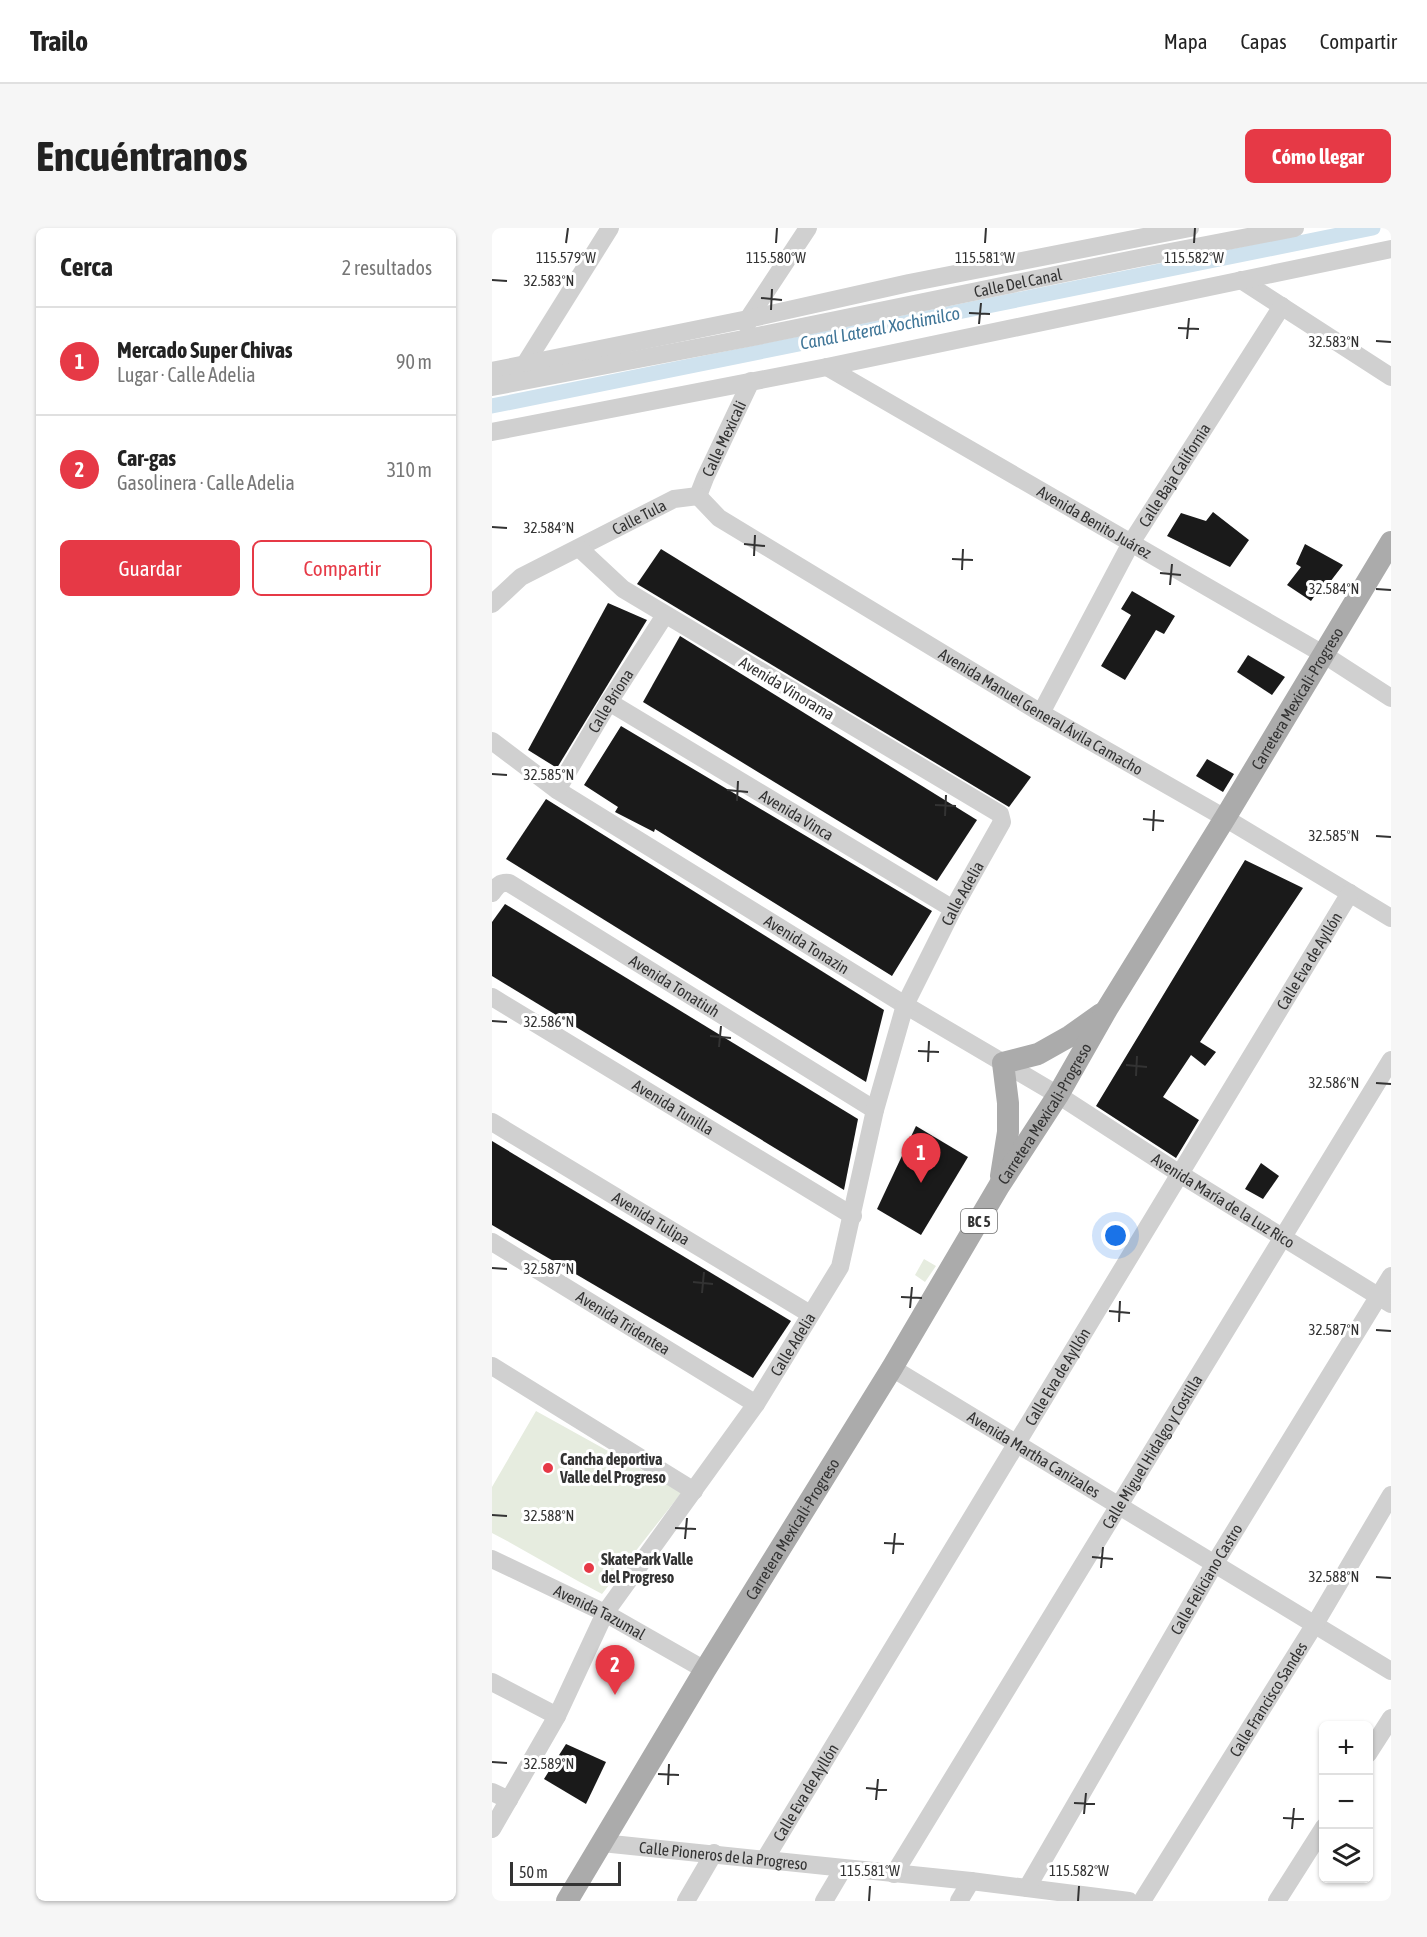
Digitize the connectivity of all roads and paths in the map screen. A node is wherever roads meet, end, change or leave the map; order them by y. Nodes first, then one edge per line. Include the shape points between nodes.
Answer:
1 (808, 228) edge
2 (1108, 228) edge
3 (1190, 228) edge
4 (1296, 228) edge
5 (607, 229) edge
6 (1123, 242) junction
7 (1391, 249) edge
8 (1139, 258) junction
9 (1241, 280) junction
10 (1282, 306) junction
11 (748, 319) junction
12 (743, 339) junction
13 (827, 367) junction
14 (492, 371) edge
15 (524, 372) junction
16 (1391, 377) edge
17 (750, 381) junction
18 (492, 387) edge
19 (492, 432) edge
20 (698, 496) junction
21 (1391, 542) edge
22 (1131, 543) junction
23 (579, 548) junction
24 (492, 604) edge
25 (665, 615) junction
26 (1323, 654) junction
27 (1391, 698) edge
28 (609, 702) junction
29 (1041, 713) junction
30 (492, 741) edge
31 (557, 790) junction
32 (1002, 817) joint
33 (1225, 818) junction
34 (497, 888) edge
35 (1350, 893) junction
36 (953, 909) junction
37 (1391, 918) edge
38 (492, 997) edge
39 (905, 1005) junction
40 (1107, 1009) junction
41 (1391, 1060) edge
42 (1003, 1063) junction
43 (1058, 1095) junction
44 (876, 1110) junction
45 (492, 1122) edge
46 (1180, 1174) junction
47 (999, 1186) junction
48 (853, 1216) junction
49 (1284, 1237) junction
50 (492, 1242) edge
51 (1391, 1276) edge
52 (1385, 1301) edge
53 (810, 1314) junction
54 (492, 1366) edge
55 (892, 1368) junction
56 (756, 1404) junction
57 (1018, 1443) junction
58 (694, 1491) junction
59 (1391, 1495) edge
60 (1120, 1506) junction
61 (492, 1559) edge
62 (1215, 1563) junction
63 (604, 1613) junction
64 (1315, 1624) junction
65 (705, 1670) junction
66 (1391, 1671) edge
67 (492, 1682) edge
68 (557, 1716) junction
69 (1391, 1718) edge
70 (1373, 1746) edge
71 (492, 1792) edge
72 (509, 1800) junction
73 (492, 1829) edge
74 (1322, 1829) edge
75 (602, 1843) junction
76 (714, 1853) junction
77 (765, 1859) junction
78 (843, 1869) junction
79 (894, 1874) junction
80 (971, 1881) junction
81 (1027, 1888) junction
82 (567, 1901) edge
83 (686, 1901) edge
84 (824, 1901) edge
85 (959, 1901) edge
86 (1129, 1901) edge
87 (1142, 1901) edge
88 (1277, 1901) edge

1 - 11 street
2 - 6 street
3 - 6 street
4 - 8 street, Calle Del Canal
5 - 15 street
6 - 8 street
6 - 11 street
7 - 9 street
8 - 12 street, Calle Del Canal
9 - 10 street
9 - 13 street
10 - 16 street
10 - 22 street, Calle Baja California
11 - 12 street
11 - 15 street
12 - 15 street, Calle Del Canal
13 - 17 street
13 - 22 street, Avenida Benito Juárez
14 - 15 street
15 - 18 street, Calle Del Canal
17 - 19 street
17 - 20 street, Calle Mexicali
20 - 23 street, Calle Tula via 674,499
20 - 29 street, Avenida Manuel General Ávila Camacho via 719,518
21 - 26 main road, Carretera Mexicali-Progreso / BC 5
22 - 26 street, Avenida Benito Juárez
22 - 29 street, Calle Baja California
23 - 24 street, Calle Tula via 520,577
23 - 25 street, Avenida Vinorama via 623,589
25 - 28 street, Calle Briona
25 - 32 street, Avenida Vinorama
26 - 27 street, Avenida Benito Juárez
26 - 33 main road, Carretera Mexicali-Progreso / BC 5
28 - 31 street, Calle Briona
28 - 36 street, Avenida Vinca
29 - 33 street, Avenida Manuel General Ávila Camacho
30 - 31 street, Avenida Tonazin
31 - 39 street, Avenida Tonazin
32 - 36 street, Calle Adelia
33 - 35 street, Avenida Manuel General Ávila Camacho
33 - 40 main road, Carretera Mexicali-Progreso / BC 5
34 - 44 street, Avenida Tonatiuh via 508,883
35 - 37 street, Avenida Manuel General Ávila Camacho
35 - 46 street, Calle Eva de Ayllón
36 - 39 street, Calle Adelia
38 - 48 street, Avenida Tunilla
39 - 42 street, Avenida Tonazin
39 - 44 street, Calle Adelia
40 - 42 main road via 1038,1054
40 - 43 main road, Carretera Mexicali-Progreso / BC 5
41 - 49 street, Calle Miguel Hidalgo y Costilla
42 - 43 street, Avenida Tonazin
42 - 47 main road via 1008,1132
43 - 46 street, Avenida María de la Luz Rico
43 - 47 main road, Carretera Mexicali-Progreso / BC 5
44 - 48 street, Calle Adelia
45 - 53 street, Avenida Tulipa
46 - 49 street, Avenida María de la Luz Rico
46 - 57 street, Calle Eva de Ayllón
47 - 55 main road, Carretera Mexicali-Progreso / BC 5
48 - 53 street, Calle Adelia via 840,1267
49 - 52 street, Avenida María de la Luz Rico
49 - 60 street, Calle Miguel Hidalgo y Costilla
50 - 56 street, Avenida Tridentea
51 - 52 street, Calle Feliciano Castro
52 - 62 street, Calle Feliciano Castro
53 - 56 street, Calle Adelia
54 - 58 street
55 - 57 street, Avenida Martha Canizales
55 - 65 main road, Carretera Mexicali-Progreso / BC 5
56 - 58 street, Calle Adelia
57 - 60 street, Avenida Martha Canizales
57 - 77 street, Calle Eva de Ayllón
58 - 63 street, Calle Adelia
59 - 64 street, Calle Francisco Sandes
60 - 62 street, Avenida Martha Canizales
60 - 79 street, Calle Miguel Hidalgo y Costilla
61 - 63 street, Avenida Tazumal
62 - 64 street, Avenida Martha Canizales
62 - 81 street, Calle Feliciano Castro
63 - 65 street, Avenida Tazumal
63 - 68 street, Calle Adelia
64 - 66 street, Avenida Martha Canizales
64 - 87 street, Calle Francisco Sandes
65 - 75 main road, Carretera Mexicali-Progreso / BC 5
67 - 68 street
68 - 72 street, Calle Adelia
69 - 70 street
71 - 72 street
72 - 73 street, Calle Adelia
74 - 88 street
75 - 76 street, Calle Pioneros de la Progreso
75 - 82 main road, Carretera Mexicali-Progreso / BC 5
76 - 77 street, Calle Pioneros de la Progreso
76 - 83 street
77 - 78 street, Calle Pioneros de la Progreso
78 - 79 street, Calle Pioneros de la Progreso
78 - 84 street
79 - 80 street, Calle Pioneros de la Progreso
80 - 81 street, Calle Pioneros de la Progreso
80 - 85 street
81 - 86 street, Calle Pioneros de la Progreso

